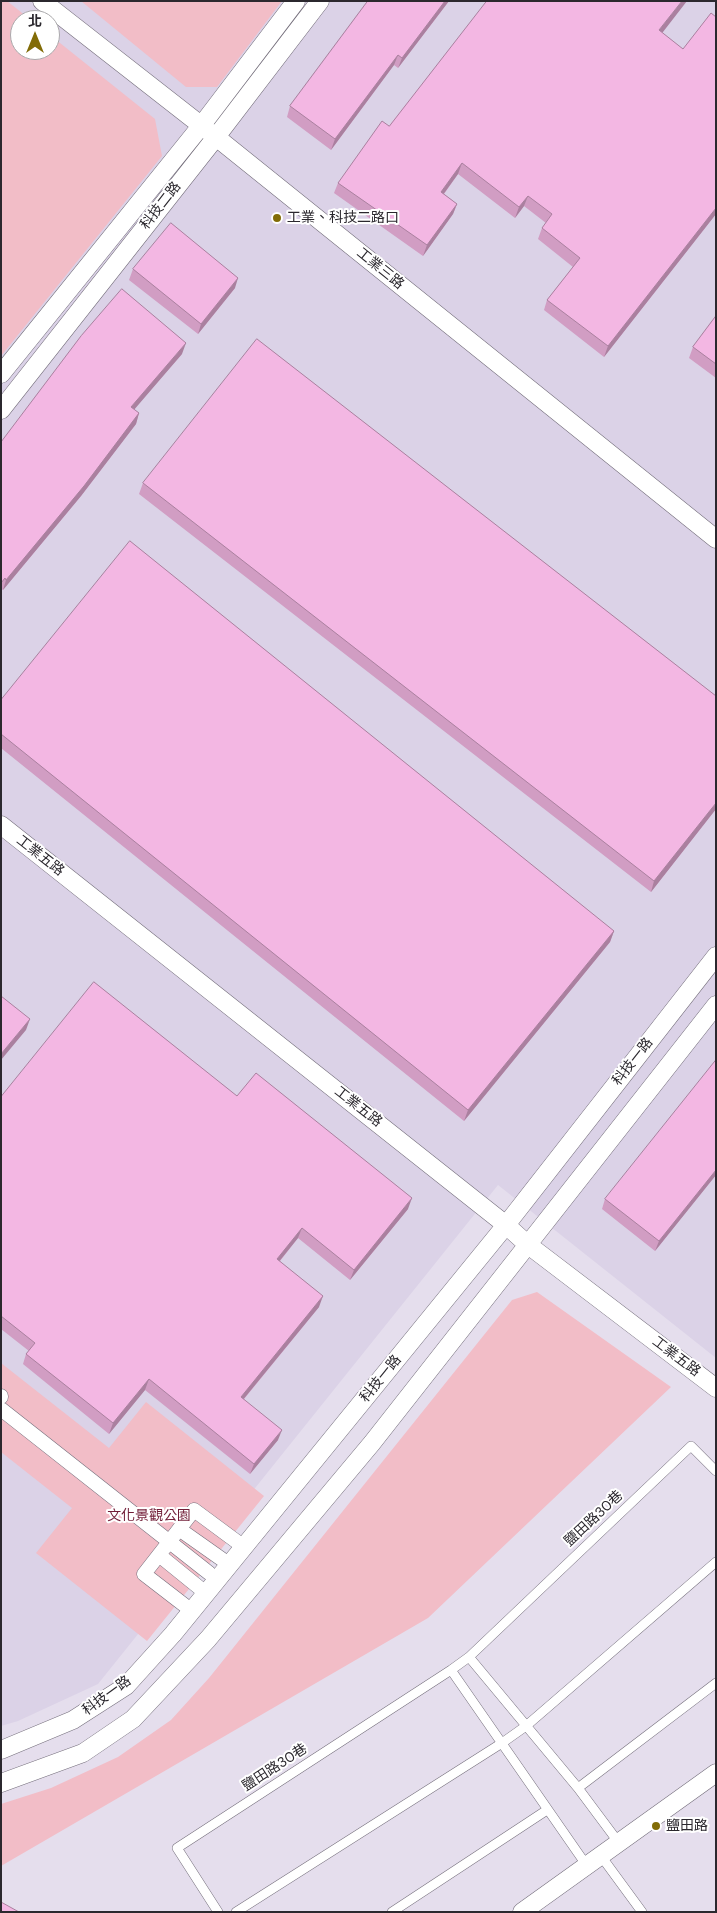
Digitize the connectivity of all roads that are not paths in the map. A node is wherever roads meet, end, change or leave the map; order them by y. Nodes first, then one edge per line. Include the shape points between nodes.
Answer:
1 (42, 1) edge
2 (296, 1) edge
3 (320, 1) edge
4 (201, 126) junction
5 (216, 137) junction
6 (1, 374) edge
7 (1, 410) edge
8 (716, 539) edge
9 (1, 825) edge
10 (716, 956) edge
11 (716, 1005) edge
12 (506, 1224) junction
13 (527, 1244) junction
14 (716, 1388) edge
15 (1, 1409) edge
16 (716, 1471) edge
17 (180, 1529) junction
18 (169, 1542) junction
19 (244, 1547) junction
20 (159, 1555) junction
21 (716, 1562) edge
22 (230, 1565) junction
23 (210, 1573) dead end
24 (207, 1594) junction
25 (192, 1611) junction
26 (468, 1657) junction
27 (451, 1670) junction
28 (716, 1683) edge
29 (526, 1726) junction
30 (502, 1743) junction
31 (1, 1750) edge
32 (716, 1773) edge
33 (1, 1783) edge
34 (578, 1788) junction
35 (547, 1810) junction
36 (619, 1843) junction
37 (594, 1861) junction
38 (218, 1912) edge
39 (236, 1912) edge
40 (392, 1912) edge
41 (522, 1912) edge
42 (642, 1912) edge

1 - 4 street, 工業三路
2 - 4 street, 科技二路
3 - 5 street, 科技二路
4 - 5 street, 工業三路
4 - 6 street, 科技二路
5 - 7 street, 科技二路
5 - 8 street, 工業三路
9 - 12 street, 工業五路
10 - 12 street, 科技一路
11 - 13 street
12 - 13 street, 工業五路
12 - 19 street, 科技一路
13 - 14 street, 工業五路
13 - 33 street via 372,1443 208,1639 133,1719 83,1753
15 - 18 street
16 - 26 lane, 鹽田路30巷 via 691,1446
17 - 18 street
17 - 19 street via 194,1510
17 - 22 street
18 - 20 street
18 - 23 street
19 - 22 street, 科技一路
20 - 24 street
20 - 25 street via 144,1574
21 - 29 lane
22 - 24 street, 科技一路
24 - 25 street, 科技一路
25 - 31 street, 科技一路 via 126,1686 73,1720
26 - 27 lane, 鹽田路30巷
26 - 29 lane
27 - 30 lane
27 - 38 lane, 鹽田路30巷 via 178,1848
28 - 34 lane
29 - 30 lane
29 - 34 lane
30 - 35 lane
30 - 39 lane
32 - 36 street
34 - 36 lane
35 - 37 lane
35 - 40 lane
36 - 37 street
37 - 41 street
37 - 42 lane

